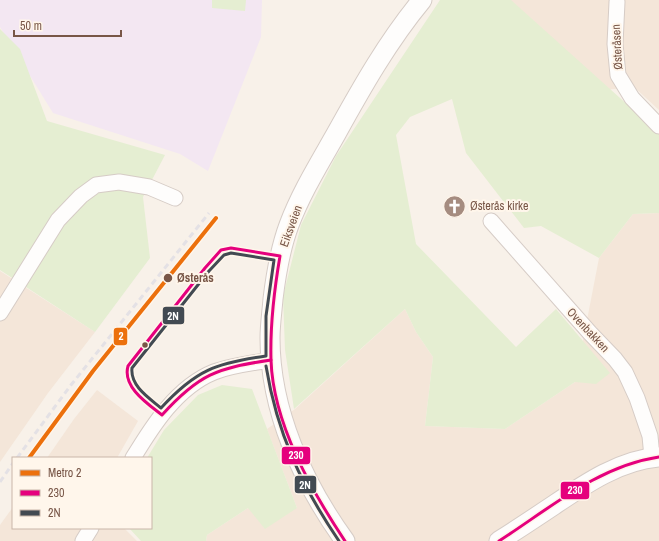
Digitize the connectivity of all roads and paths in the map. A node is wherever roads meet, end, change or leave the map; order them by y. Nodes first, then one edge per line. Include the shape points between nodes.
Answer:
1 (422, 0) edge
2 (617, 2) dead end
3 (659, 126) edge
4 (175, 198) dead end
5 (491, 221) dead end
6 (0, 314) edge
7 (271, 360) junction
8 (134, 457) edge
9 (656, 457) edge
10 (89, 529) edge
11 (83, 541) edge
12 (345, 541) edge
13 (499, 541) edge

1 - 7 street, Eiksveien via 377,62 313,175 293,216 284,240 277,273 270,337
2 - 3 street, Østeråsen via 615,44 618,75 632,98
4 - 6 street via 149,187 119,182 96,185 81,196 58,220
5 - 9 street, Ovenbakken via 625,372 637,398
7 - 8 street via 226,368 213,372 195,383 162,415
7 - 12 street, Eiksveien via 278,401 302,469
9 - 13 street, Ovenbakken via 620,466 597,478
10 - 11 street

